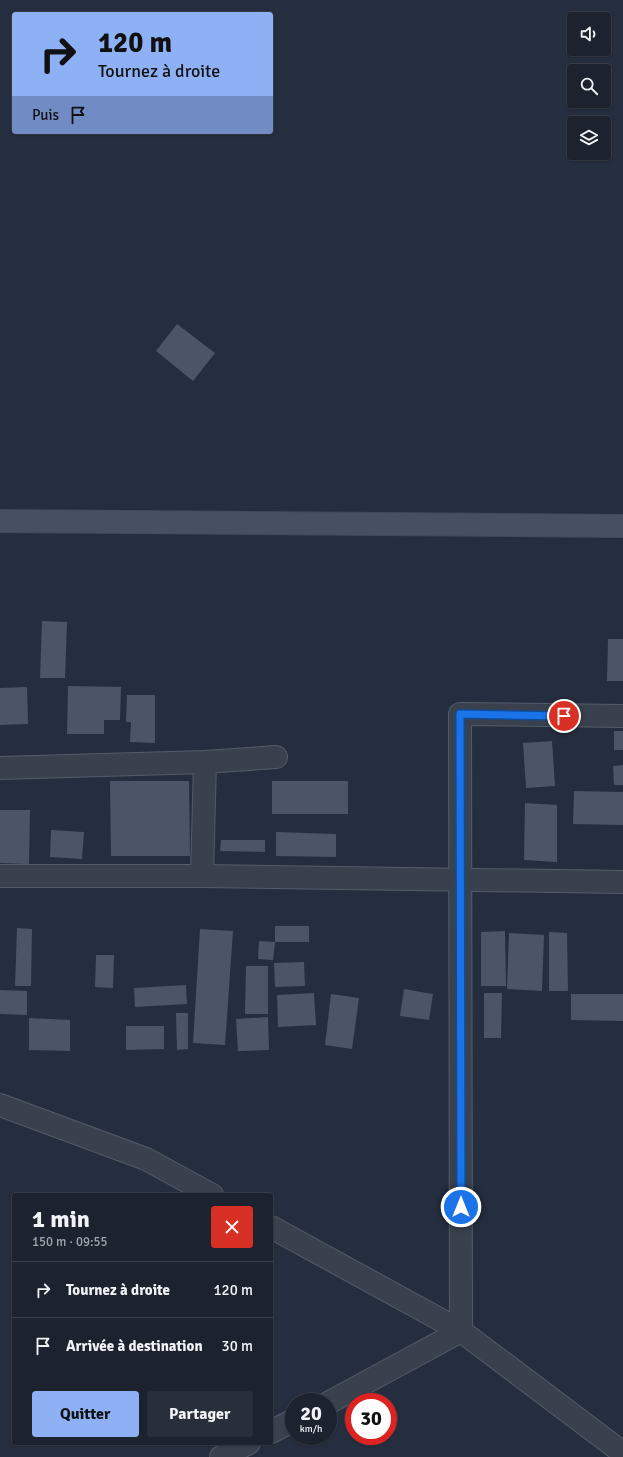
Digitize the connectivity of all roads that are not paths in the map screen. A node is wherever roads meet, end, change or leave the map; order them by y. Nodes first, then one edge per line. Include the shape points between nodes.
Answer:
1 (0, 521) edge
2 (623, 526) edge
3 (623, 716) edge
4 (276, 757) dead end
5 (205, 762) junction
6 (0, 768) edge
7 (0, 876) edge
8 (202, 876) junction
9 (461, 880) junction
10 (623, 882) edge
11 (0, 1105) edge
12 (208, 1193) edge
13 (273, 1228) edge
14 (461, 1331) junction
15 (337, 1398) edge
16 (285, 1425) edge
17 (273, 1431) edge
18 (245, 1445) edge
19 (623, 1453) edge
20 (221, 1457) edge

1 - 2 street
3 - 9 street via 460,714
4 - 5 street
5 - 6 street
5 - 8 street
7 - 8 street
8 - 9 street
9 - 10 street
9 - 14 street
11 - 12 street via 146,1159
13 - 14 street
14 - 15 street
14 - 19 street
16 - 17 street
18 - 20 street

